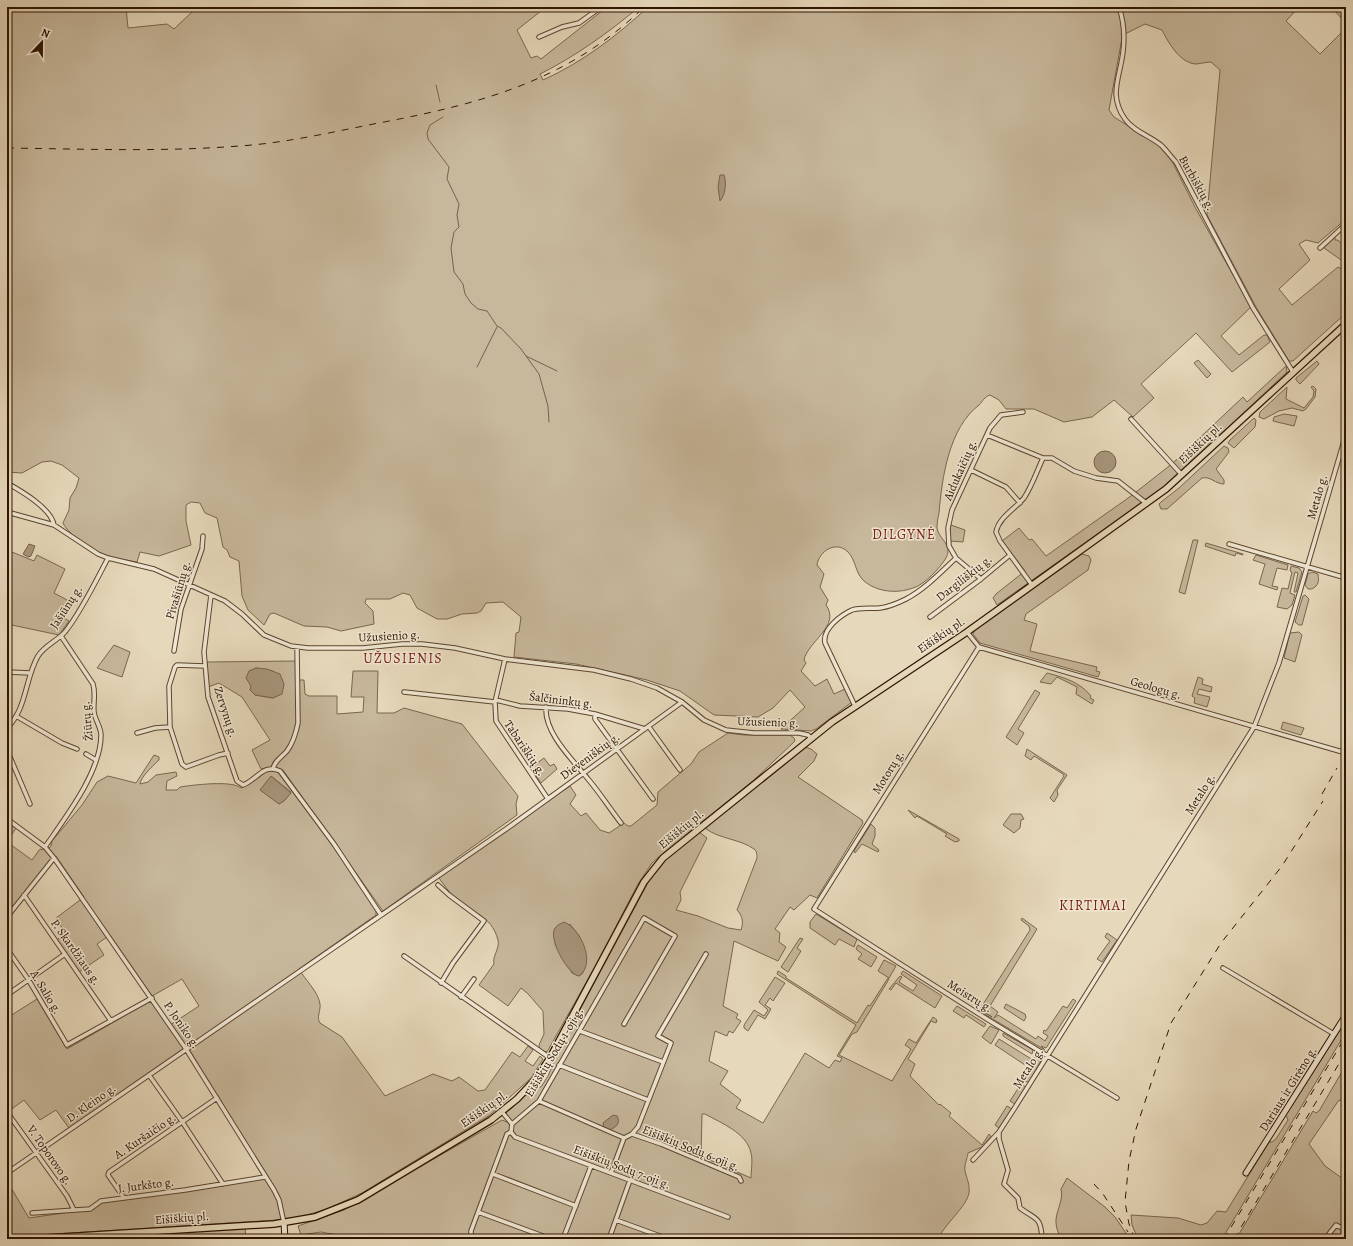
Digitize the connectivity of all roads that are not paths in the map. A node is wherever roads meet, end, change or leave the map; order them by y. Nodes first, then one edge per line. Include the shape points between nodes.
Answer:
1 (601, 7) edge
2 (1119, 7) edge
3 (539, 37) dead end
4 (1346, 224) edge
5 (1320, 248) dead end
6 (1346, 324) edge
7 (1292, 372) junction
8 (1023, 412) dead end
9 (1131, 418) dead end
10 (1346, 434) edge
11 (987, 435) junction
12 (1042, 458) junction
13 (971, 470) junction
14 (1182, 475) junction
15 (7, 483) edge
16 (1020, 503) junction
17 (1146, 504) junction
18 (7, 512) edge
19 (54, 525) junction
20 (203, 536) dead end
21 (1229, 544) dead end
22 (1010, 554) junction
23 (108, 558) junction
24 (956, 558) junction
25 (1307, 567) junction
26 (1346, 578) edge
27 (981, 579) junction
28 (1032, 584) junction
29 (190, 586) junction
30 (210, 595) junction
31 (930, 617) dead end
32 (967, 632) junction
33 (61, 636) junction
34 (979, 646) junction
35 (297, 647) junction
36 (174, 651) dead end
37 (505, 659) junction
38 (205, 666) junction
39 (7, 672) edge
40 (30, 673) junction
41 (404, 692) dead end
42 (496, 701) junction
43 (682, 702) junction
44 (855, 706) junction
45 (546, 707) junction
46 (595, 714) junction
47 (16, 716) junction
48 (170, 727) junction
49 (1254, 727) junction
50 (7, 728) edge
51 (647, 728) junction
52 (137, 733) dead end
53 (811, 738) junction
54 (77, 749) dead end
55 (617, 749) junction
56 (7, 750) edge
57 (228, 753) junction
58 (1346, 753) edge
59 (86, 754) dead end
60 (96, 760) junction
61 (271, 769) junction
62 (680, 770) dead end
63 (583, 774) junction
64 (548, 799) junction
65 (653, 799) dead end
66 (30, 804) dead end
67 (7, 819) edge
68 (621, 824) dead end
69 (45, 847) junction
70 (54, 858) junction
71 (438, 885) dead end
72 (24, 895) junction
73 (814, 909) joint
74 (381, 915) junction
75 (7, 917) edge
76 (7, 949) edge
77 (65, 954) junction
78 (706, 954) dead end
79 (404, 956) dead end
80 (1222, 968) dead end
81 (28, 979) junction
82 (474, 979) dead end
83 (441, 983) junction
84 (7, 995) edge
85 (461, 997) junction
86 (152, 998) junction
87 (1346, 1016) edge
88 (111, 1021) junction
89 (624, 1024) dead end
90 (580, 1031) junction
91 (1334, 1034) junction
92 (186, 1049) junction
93 (1048, 1056) junction
94 (550, 1058) junction
95 (663, 1062) junction
96 (559, 1066) junction
97 (149, 1075) junction
98 (217, 1098) junction
99 (1117, 1098) dead end
100 (648, 1100) junction
101 (539, 1101) junction
102 (7, 1112) edge
103 (502, 1112) junction
104 (183, 1123) junction
105 (512, 1124) junction
106 (511, 1132) junction
107 (999, 1132) junction
108 (632, 1134) junction
109 (624, 1138) junction
110 (37, 1153) junction
111 (973, 1160) dead end
112 (591, 1166) junction
113 (7, 1172) edge
114 (611, 1173) junction
115 (1246, 1173) dead end
116 (493, 1174) junction
117 (265, 1177) junction
118 (630, 1180) junction
119 (742, 1181) dead end
120 (223, 1184) junction
121 (124, 1198) junction
122 (576, 1206) junction
123 (74, 1210) junction
124 (478, 1212) junction
125 (32, 1213) dead end
126 (728, 1217) dead end
127 (616, 1220) junction
128 (284, 1223) junction
129 (1346, 1230) edge
130 (30, 1239) edge
131 (285, 1239) edge
132 (471, 1239) edge
133 (551, 1239) edge
134 (563, 1239) edge
135 (609, 1239) edge
136 (668, 1239) edge
137 (1042, 1239) edge
138 (1325, 1239) edge

1 - 3 street via 579,23
2 - 7 street, Burbiškių g. via 1124,30 1123,53 1115,96 1119,108 1130,124 1162,146 1176,162 1253,308
4 - 5 street
6 - 7 main road, Eišiškių pl.
7 - 14 main road, Eišiškių pl.
8 - 11 street, Aidukaičių g. via 1001,415
9 - 14 street
10 - 25 street, Metalo g.
11 - 12 street
11 - 13 street, Aidukaičių g.
12 - 16 street
12 - 17 street via 1052,458 1074,471 1096,478 1118,481
13 - 16 street via 1006,487
13 - 24 street, Aidukaičių g. via 952,510 948,528 949,546
14 - 17 main road, Eišiškių pl.
15 - 19 street via 42,507
16 - 22 street via 997,528 996,535
17 - 28 main road, Eišiškių pl.
18 - 19 street, Užusienio g.
19 - 23 street, Užusienio g. via 87,548
20 - 29 street, Pivašiūnų g. via 202,549
21 - 25 street
22 - 27 street, Dargiliškių g.
22 - 28 street
23 - 29 street, Užusienio g. via 154,569
23 - 33 street, Jašiūnų g. via 73,620
24 - 27 street, Aidukaičių g.
24 - 44 street via 908,598 883,607 852,610 837,619 826,633 824,641
25 - 26 street
25 - 49 street, Metalo g. via 1279,663
27 - 31 street, Dargiliškių g.
28 - 32 main road, Eišiškių pl.
29 - 30 street, Užusienio g.
29 - 36 street, Pivašiūnų g. via 181,608
30 - 35 street, Užusienio g. via 233,606 267,637
30 - 38 street, Zervynų g.
32 - 34 street
32 - 44 main road, Eišiškių pl.
33 - 40 street, Jašiūnų g. via 43,649
33 - 60 street, Žiūrų g. via 94,689 94,710 101,735
34 - 49 street, Geologų g.
34 - 73 street, Motorų g.
35 - 37 street, Užusienio g. via 363,648 422,644
35 - 61 street via 298,723 288,750
37 - 42 street, Tabariškių g.
37 - 43 street, Užusienio g. via 609,673 650,685
38 - 48 street via 177,665 169,686
38 - 57 street, Zervynų g. via 210,705
39 - 40 street
40 - 47 street, Jašiūnų g.
41 - 42 street, Šalčininkų g.
42 - 45 street, Šalčininkų g. via 520,706
42 - 64 street, Tabariškių g. via 495,718 498,727
43 - 51 street, Dieveniškių g.
43 - 53 street, Užusienio g. via 711,724 731,732 799,733
44 - 53 main road, Eišiškių pl.
45 - 46 street, Šalčininkų g.
45 - 63 street via 546,719 565,752
46 - 51 street, Šalčininkų g.
46 - 55 street via 595,719
47 - 50 street, Jašiūnų g.
47 - 54 street
48 - 52 street
48 - 57 street via 182,764 186,767 218,754
49 - 58 street, Geologų g.
49 - 93 street, Metalo g.
51 - 55 street, Dieveniškių g.
51 - 62 street
53 - 94 main road, Eišiškių pl. via 652,869
55 - 63 street, Dieveniškių g.
55 - 65 street
56 - 66 street
57 - 61 street, Zervynų g. via 235,776 241,784 246,784 261,771
59 - 60 street
60 - 69 street, Žiūrų g. via 72,808
61 - 74 street via 282,773
63 - 64 street, Dieveniškių g.
63 - 68 street
64 - 74 street, Dieveniškių g.
67 - 69 street, P. Joniko g.
69 - 70 street, P. Joniko g.
70 - 72 street
70 - 86 street, P. Joniko g.
71 - 83 street via 484,921
72 - 75 street
72 - 77 street, P. Skardžiaus g.
73 - 93 street, Meistrų g.
74 - 92 street, D. Kleino g.
76 - 81 street, A. Salio g.
77 - 81 street
77 - 88 street, P. Skardžiaus g.
78 - 95 street via 658,1036 671,1044
79 - 83 street
80 - 91 street
81 - 84 street
81 - 88 street, A. Salio g. via 67,1045
82 - 85 street
83 - 85 street
85 - 94 street
86 - 88 street
86 - 92 street, P. Joniko g.
87 - 91 street, Dariaus ir Girėno g.
89 - 90 street, Eišiškių Sodų 1-oji g. via 675,936 644,918
90 - 95 street
90 - 96 street, Eišiškių Sodų 1-oji g.
91 - 115 street, Dariaus ir Girėno g.
92 - 97 street, D. Kleino g.
92 - 98 street, P. Joniko g.
93 - 99 street, Meistrų g.
93 - 107 street, Metalo g.
94 - 103 main road, Eišiškių pl. via 535,1080
95 - 100 street
96 - 100 street
96 - 101 street, Eišiškių Sodų 1-oji g.
97 - 104 street
97 - 110 street, D. Kleino g.
98 - 104 street, A. Kuršaičio g.
98 - 117 street, P. Joniko g.
100 - 108 street via 638,1127
101 - 105 street, Eišiškių Sodų 1-oji g.
101 - 109 street, Eišiškių Sodų 6-oji g.
102 - 110 street, V. Toporovo g.
103 - 105 street
103 - 128 main road, Eišiškių pl. via 358,1200 315,1217
104 - 120 street
104 - 121 street, A. Kuršaičio g. via 109,1172 108,1175
105 - 106 street
106 - 112 street, Eišiškių Sodų 7-oji g. via 515,1137
106 - 116 street via 507,1134
107 - 111 street, Metalo g.
107 - 137 street via 1008,1170 1004,1184 1018,1198 1020,1208 1039,1220
108 - 109 street
108 - 119 street, Eišiškių Sodų 6-oji g. via 739,1177
109 - 114 street
110 - 113 street, D. Kleino g.
110 - 123 street, V. Toporovo g.
112 - 114 street, Eišiškių Sodų 7-oji g.
112 - 122 street
114 - 118 street, Eišiškių Sodų 7-oji g.
116 - 122 street
116 - 124 street
117 - 120 street, J. Jurkšto g.
117 - 128 street, P. Joniko g. via 279,1200
118 - 126 street, Eišiškių Sodų 7-oji g.
118 - 127 street
120 - 121 street, J. Jurkšto g.
121 - 123 street, J. Jurkšto g. via 101,1201 92,1208
122 - 134 street
123 - 125 street, J. Jurkšto g.
124 - 132 street via 471,1231
124 - 133 street
127 - 135 street
127 - 136 street
128 - 130 main road, Eišiškių pl.
128 - 131 street
129 - 138 street via 1334,1226

